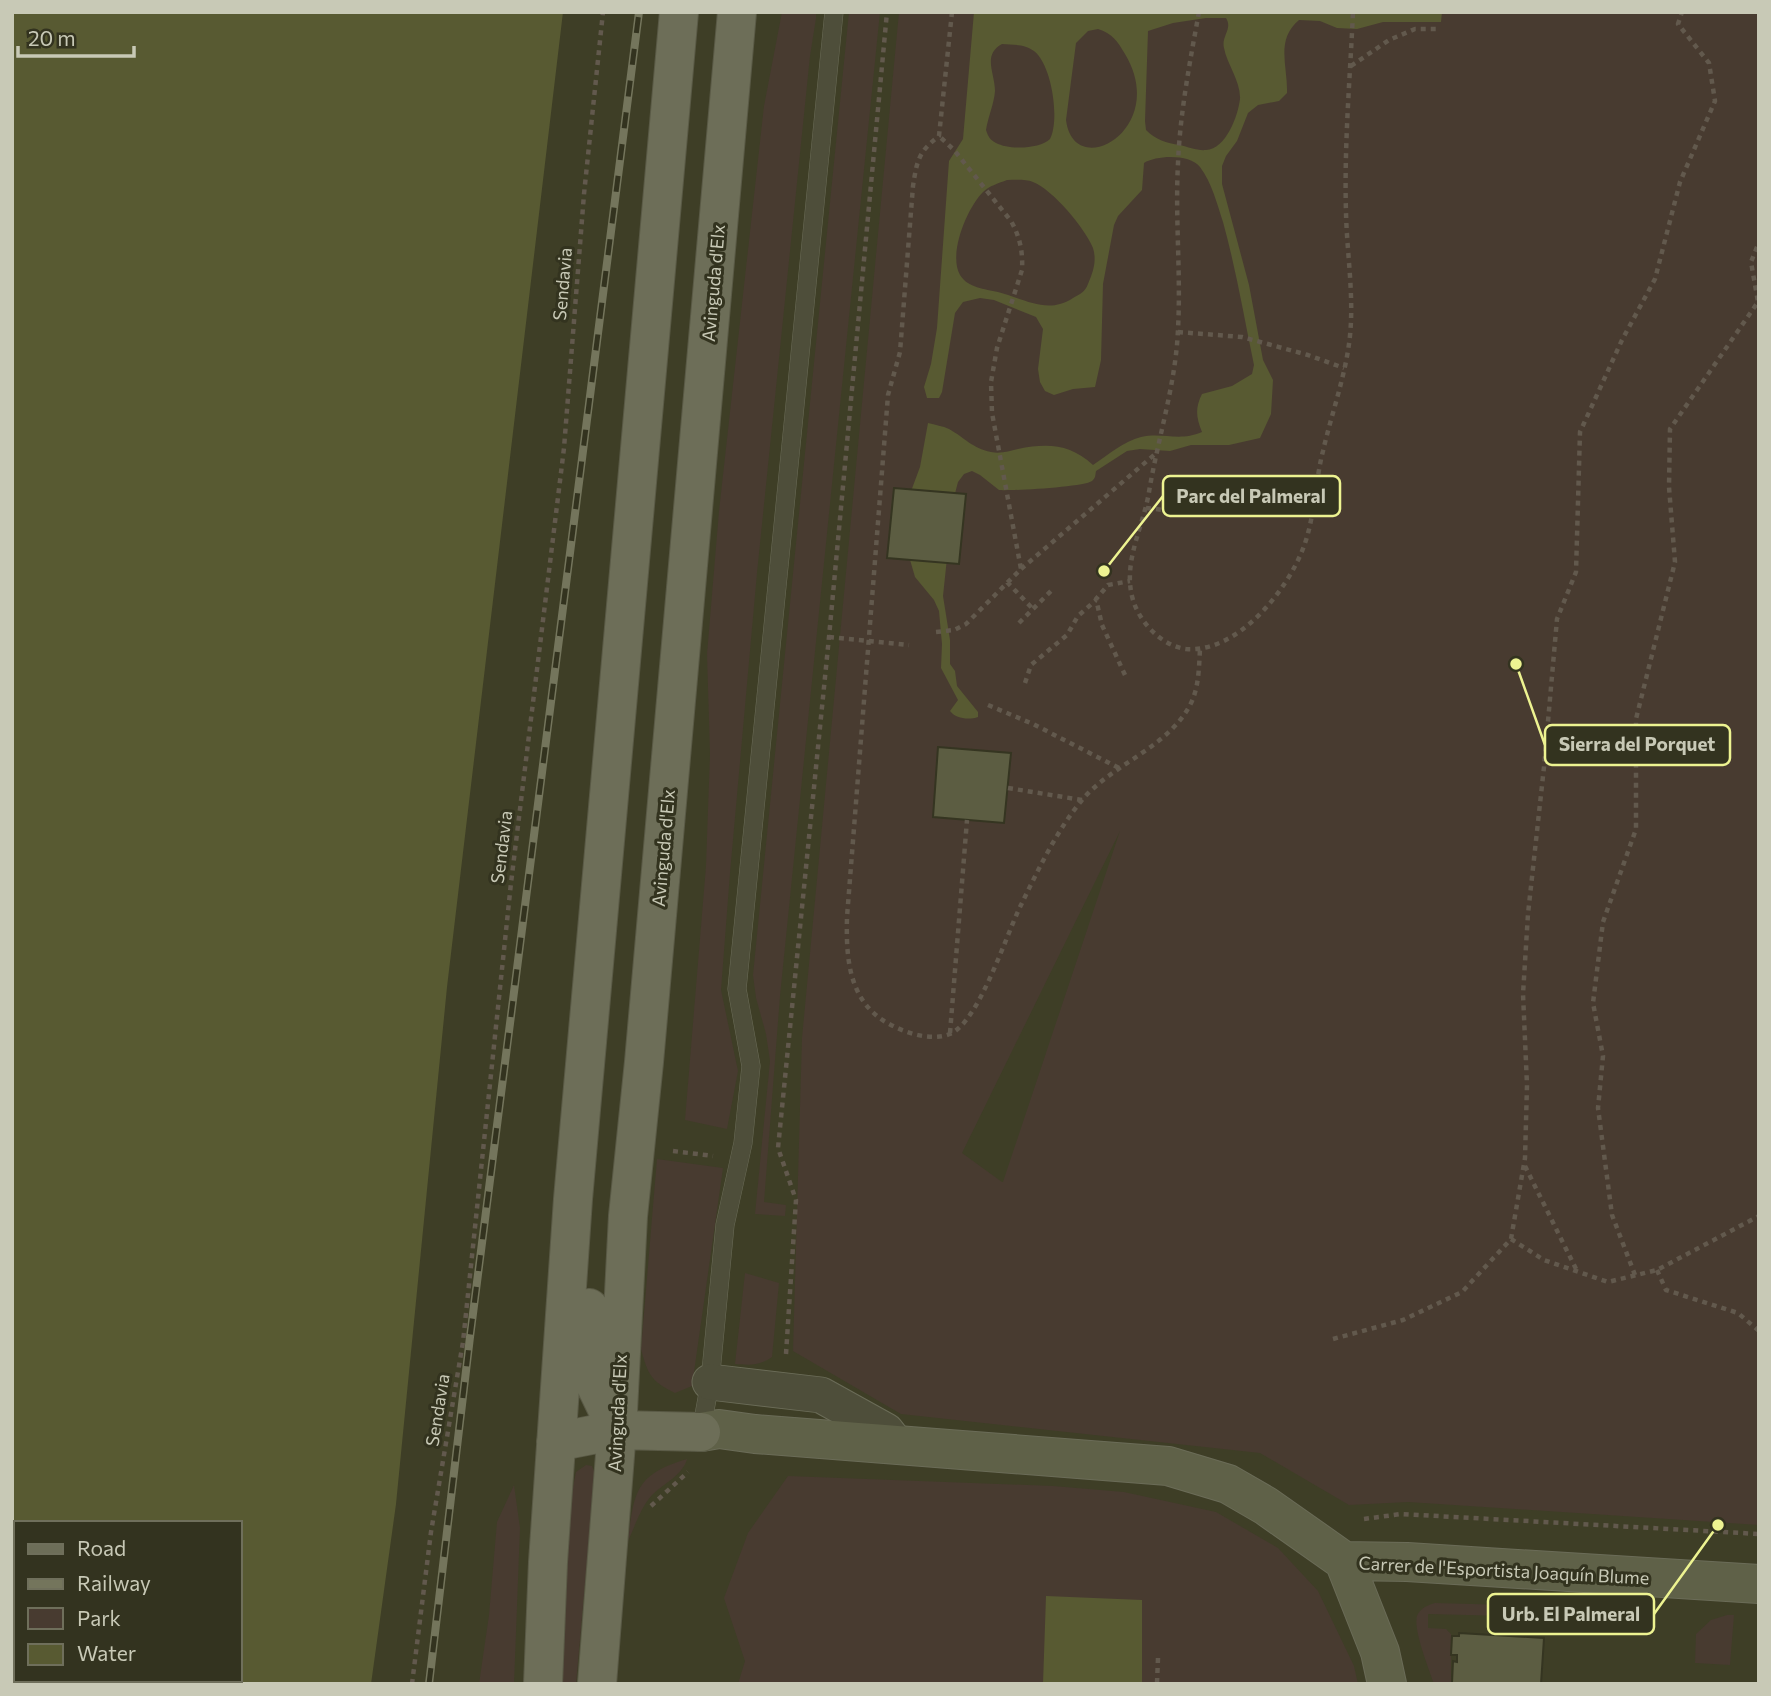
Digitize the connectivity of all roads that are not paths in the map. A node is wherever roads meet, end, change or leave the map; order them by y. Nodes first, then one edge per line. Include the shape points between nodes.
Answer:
1 (679, 12) edge
2 (737, 12) edge
3 (834, 12) edge
4 (620, 653) junction
5 (710, 1382) junction
6 (617, 1430) junction
7 (701, 1432) junction
8 (556, 1442) junction
9 (897, 1445) junction
10 (612, 1497) junction
11 (1344, 1561) junction
12 (1759, 1584) edge
13 (543, 1684) edge
14 (597, 1684) edge
15 (1387, 1684) edge

1 - 4 main road
2 - 6 main road, Avinguda d'Elx via 628,1216
3 - 5 lane via 737,989 751,1066 743,1143 725,1225
4 - 6 main road via 629,754 627,820 586,1351
4 - 8 main road
5 - 7 lane
5 - 9 street via 821,1395 886,1431
6 - 7 main road
6 - 8 main road
6 - 10 main road, Avinguda d'Elx
7 - 9 street, Carrer de l'Esportista Joaquín Blume via 719,1429
7 - 10 main road via 662,1444 641,1459
8 - 13 main road
9 - 11 street, Carrer de l'Esportista Joaquín Blume via 1168,1466 1228,1485
10 - 14 main road, Avinguda d'Elx
11 - 12 street, Carrer de l'Esportista Joaquín Blume
11 - 15 street via 1380,1652

